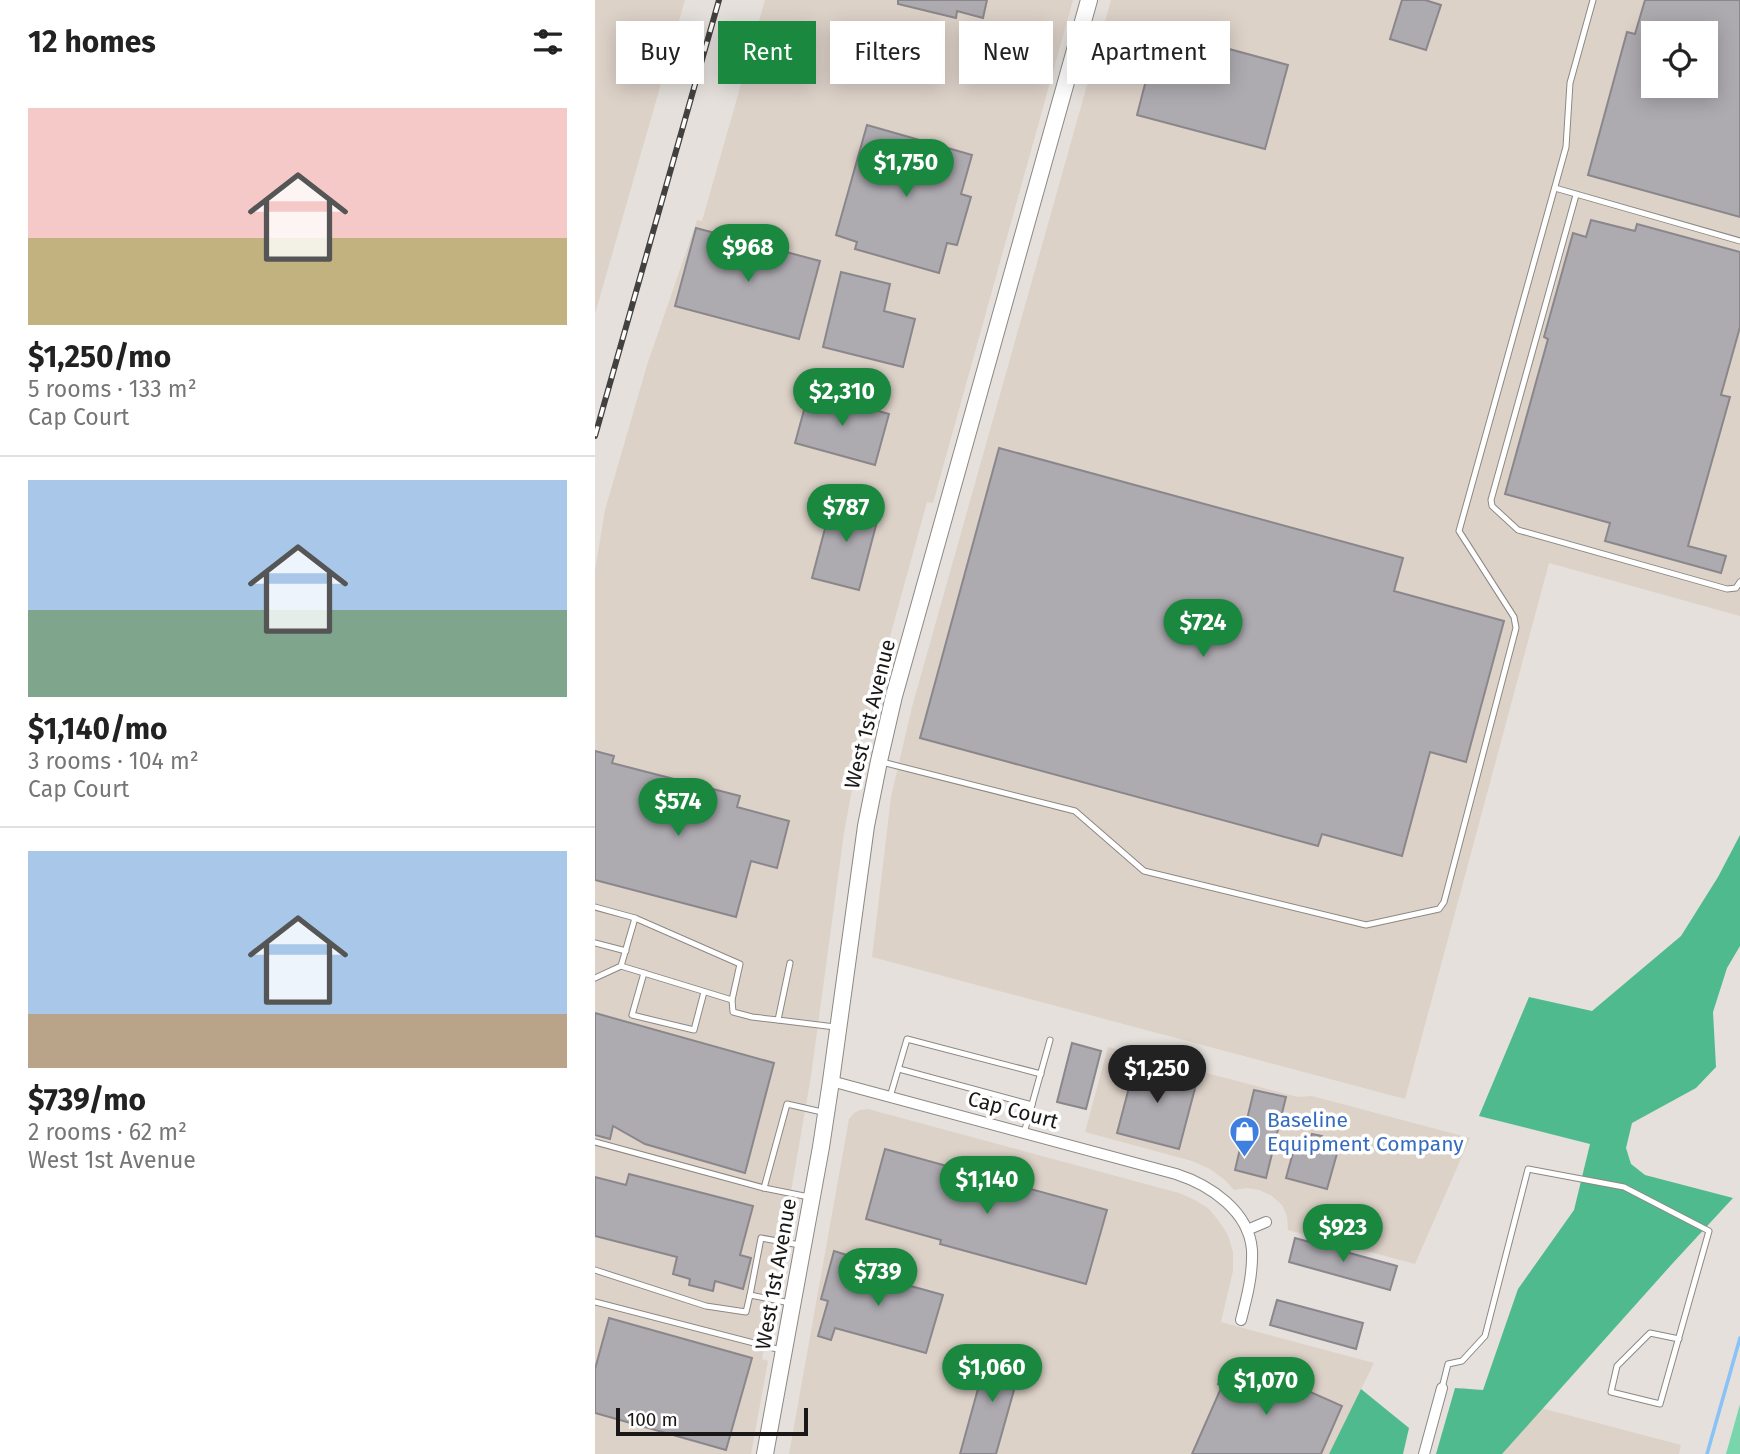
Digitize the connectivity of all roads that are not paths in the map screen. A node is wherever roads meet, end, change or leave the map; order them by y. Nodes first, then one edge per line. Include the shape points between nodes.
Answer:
1 (1089, 0) edge
2 (1593, 0) edge
3 (1555, 188) junction
4 (1576, 195) junction
5 (1740, 241) edge
6 (1740, 582) edge
7 (879, 761) junction
8 (595, 907) edge
9 (635, 918) junction
10 (595, 943) edge
11 (625, 951) junction
12 (790, 963) dead end
13 (621, 966) junction
14 (644, 973) junction
15 (595, 978) edge
16 (704, 992) junction
17 (732, 1000) junction
18 (778, 1020) junction
19 (839, 1028) junction
20 (1050, 1040) dead end
21 (899, 1069) junction
22 (1041, 1074) junction
23 (831, 1081) junction
24 (890, 1097) junction
25 (1032, 1105) junction
26 (826, 1112) junction
27 (1024, 1133) junction
28 (595, 1142) edge
29 (764, 1188) junction
30 (812, 1198) junction
31 (1266, 1222) dead end
32 (1247, 1230) junction
33 (803, 1246) junction
34 (595, 1270) edge
35 (750, 1295) junction
36 (595, 1302) edge
37 (793, 1304) junction
38 (1241, 1320) dead end
39 (1679, 1339) junction
40 (784, 1351) junction
41 (1442, 1388) joint
42 (765, 1454) edge
43 (1424, 1454) edge

1 - 7 street, West 1st Avenue
2 - 3 lane via 1570,83 1566,147
3 - 4 lane
3 - 7 lane via 1459,531 1514,617 1516,628 1439,909 1366,925 1144,871 1075,811
4 - 5 lane
4 - 6 lane via 1492,506 1518,530 1727,589
7 - 19 street, West 1st Avenue
8 - 9 lane
9 - 11 lane
9 - 17 lane via 740,964
10 - 11 lane
11 - 13 lane
12 - 18 lane
13 - 14 lane
13 - 15 lane
14 - 16 lane
14 - 16 lane via 632,1015 694,1030
16 - 17 lane
17 - 18 lane via 733,1012
18 - 19 lane
19 - 23 street, West 1st Avenue
20 - 22 lane
21 - 22 lane via 908,1039
21 - 24 lane
21 - 25 lane
22 - 25 lane
23 - 24 street, Cap Court
23 - 26 street, West 1st Avenue
24 - 27 street, Cap Court
25 - 27 lane
26 - 29 lane via 787,1104
26 - 30 street, West 1st Avenue
27 - 32 street, Cap Court via 1188,1178 1223,1200
28 - 29 lane
29 - 30 lane
30 - 33 street, West 1st Avenue
31 - 32 street
32 - 38 street, Cap Court via 1252,1270
33 - 35 lane via 761,1238
33 - 37 street, West 1st Avenue
34 - 35 lane via 706,1306 746,1312
35 - 37 lane
36 - 40 lane
37 - 40 street, West 1st Avenue
39 - 39 lane via 1660,1404 1611,1392 1617,1366 1650,1333
39 - 41 lane via 1709,1231 1624,1186 1528,1169 1485,1336 1462,1361 1448,1364
40 - 42 street, West 1st Avenue
41 - 43 street

